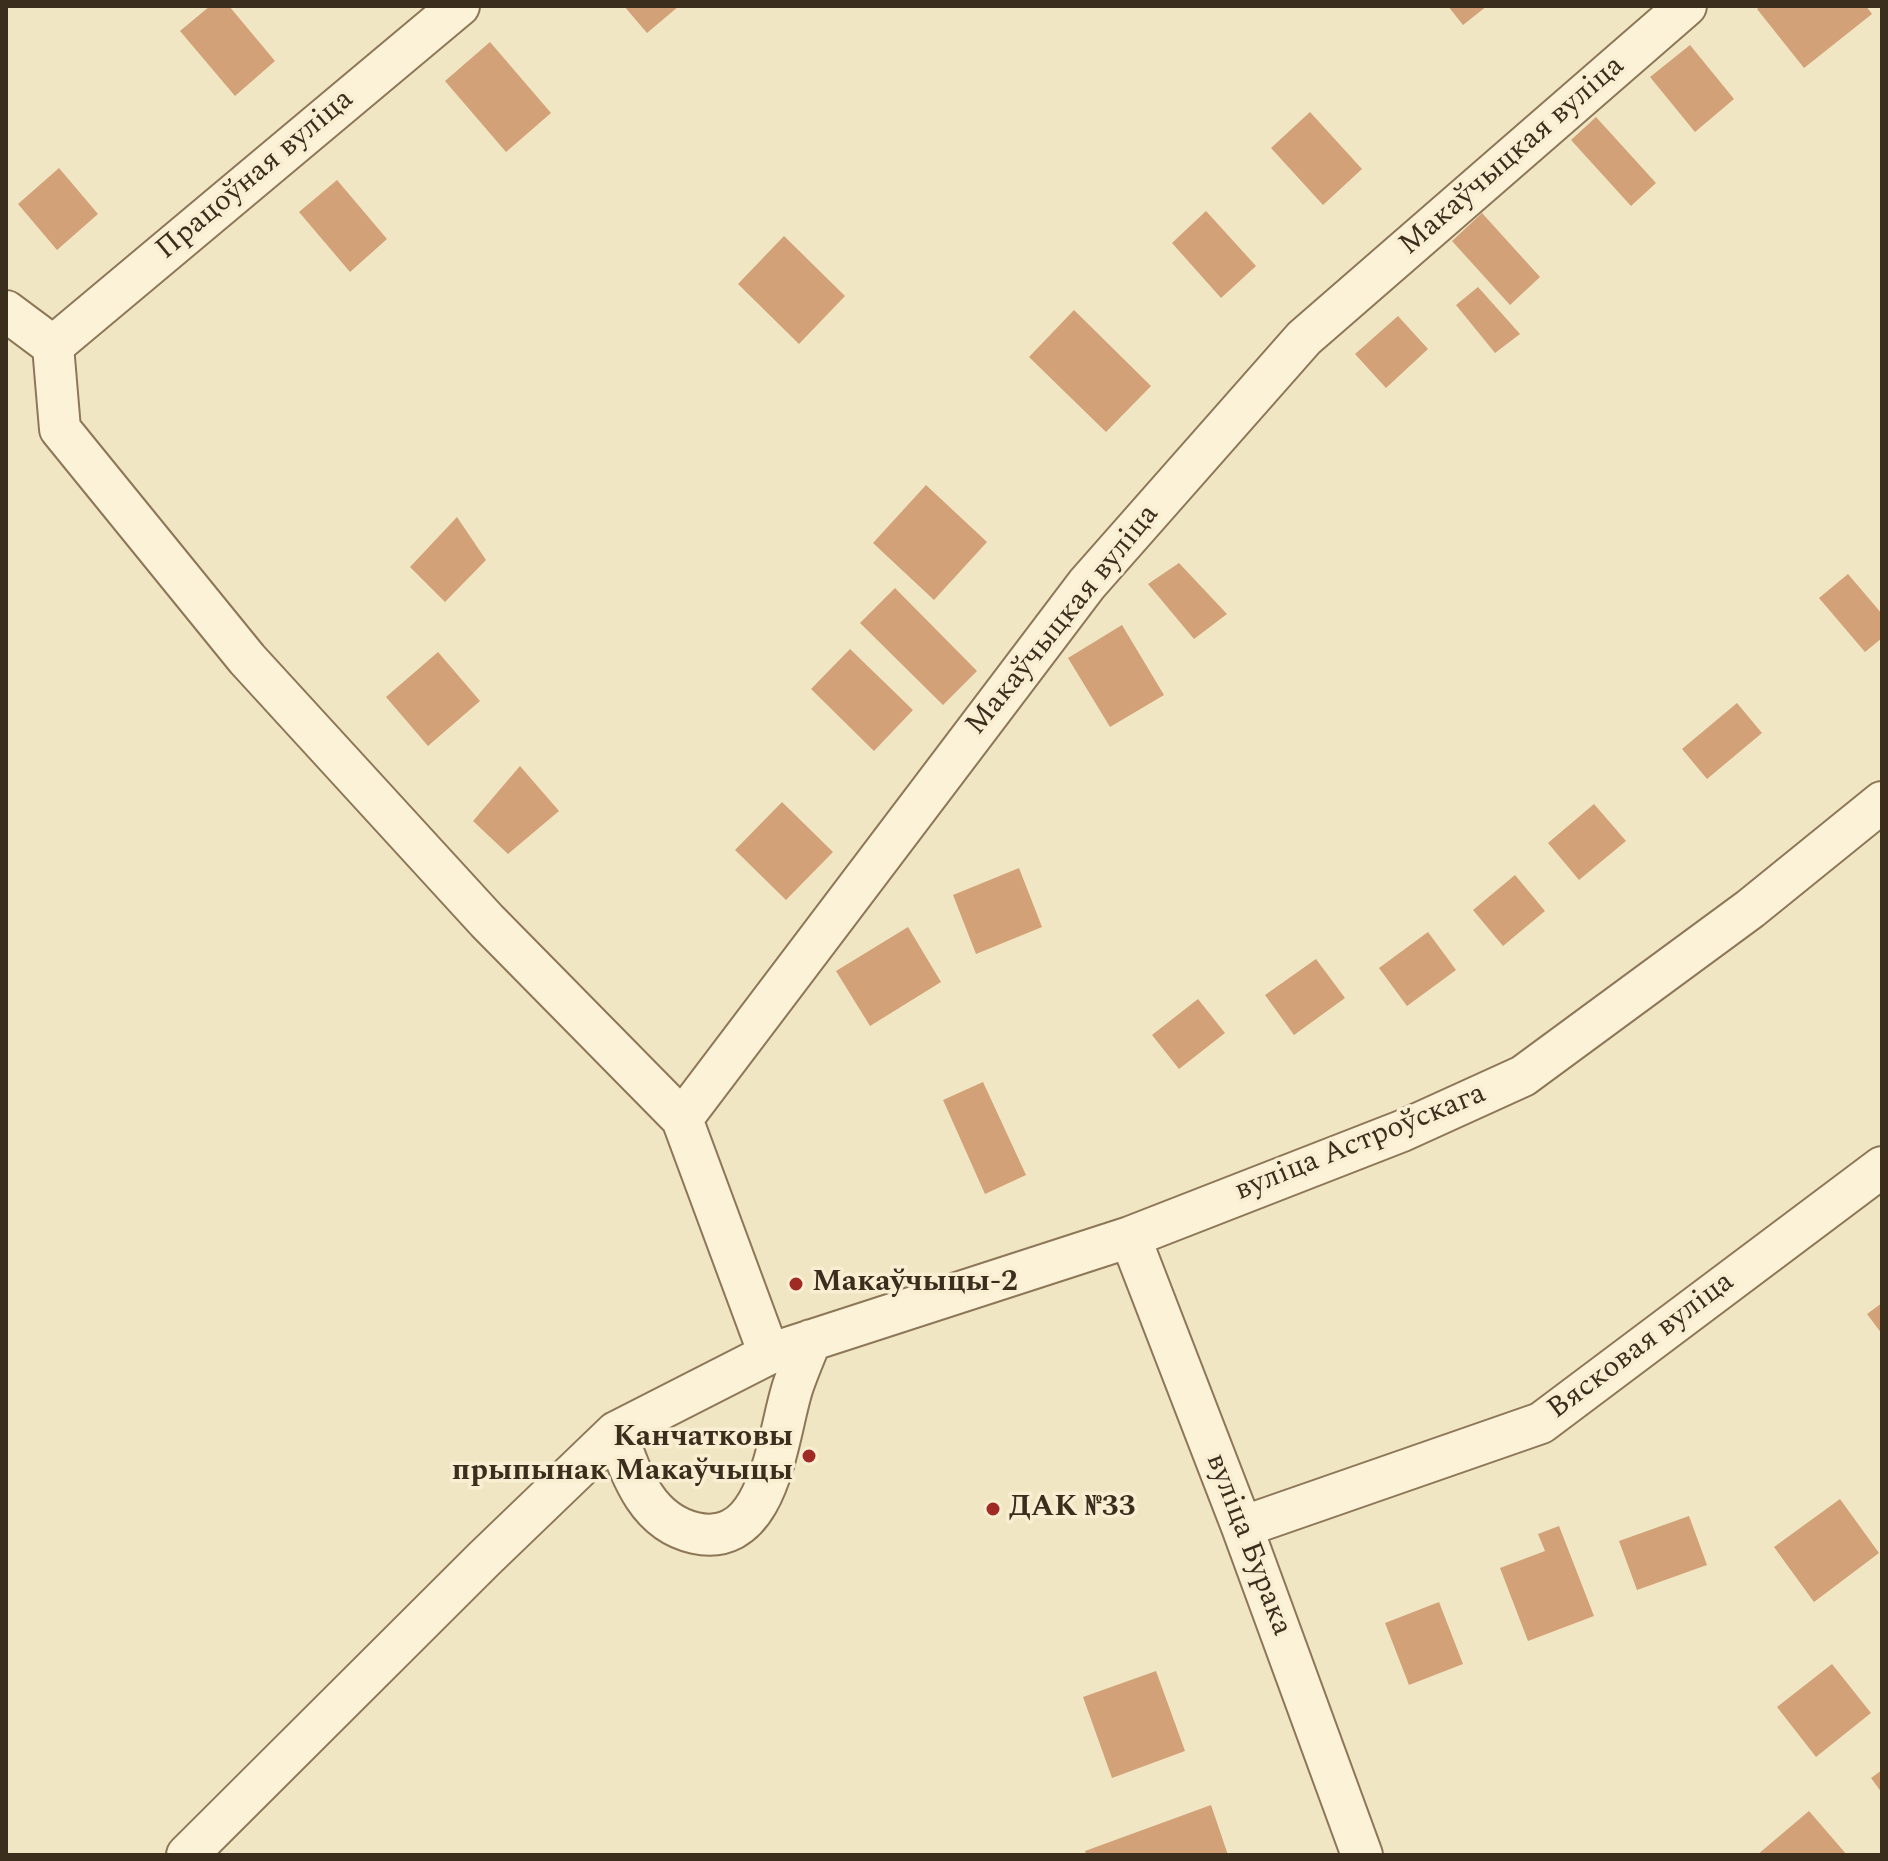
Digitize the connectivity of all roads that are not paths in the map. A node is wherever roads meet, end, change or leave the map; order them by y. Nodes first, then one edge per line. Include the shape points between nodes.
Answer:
1 (459, 6) edge
2 (1686, 6) edge
3 (6, 311) edge
4 (53, 346) junction
5 (1882, 802) edge
6 (682, 1119) junction
7 (1882, 1167) edge
8 (1130, 1237) junction
9 (811, 1340) junction
10 (769, 1354) junction
11 (616, 1432) junction
12 (1242, 1527) junction
13 (187, 1855) edge
14 (1362, 1855) edge

1 - 4 street, Працоўная вуліца
2 - 6 street, Макаўчыцкая вуліца via 1304,338 1087,584
3 - 4 street
4 - 6 street via 60,429 227,635 487,921
5 - 8 street, вуліца Астроўскага via 1750,909 1523,1076 1402,1131
6 - 10 street
7 - 12 street, Вясковая вуліца via 1541,1423
8 - 9 street, вуліца Астроўскага
8 - 12 street, вуліца Бурака
9 - 10 street, вуліца Астроўскага
9 - 11 street via 767,1485 746,1518 727,1531 701,1534 678,1529 653,1510 632,1477
10 - 11 street, вуліца Астроўскага
11 - 13 street, вуліца Астроўскага
12 - 14 street, вуліца Бурака

